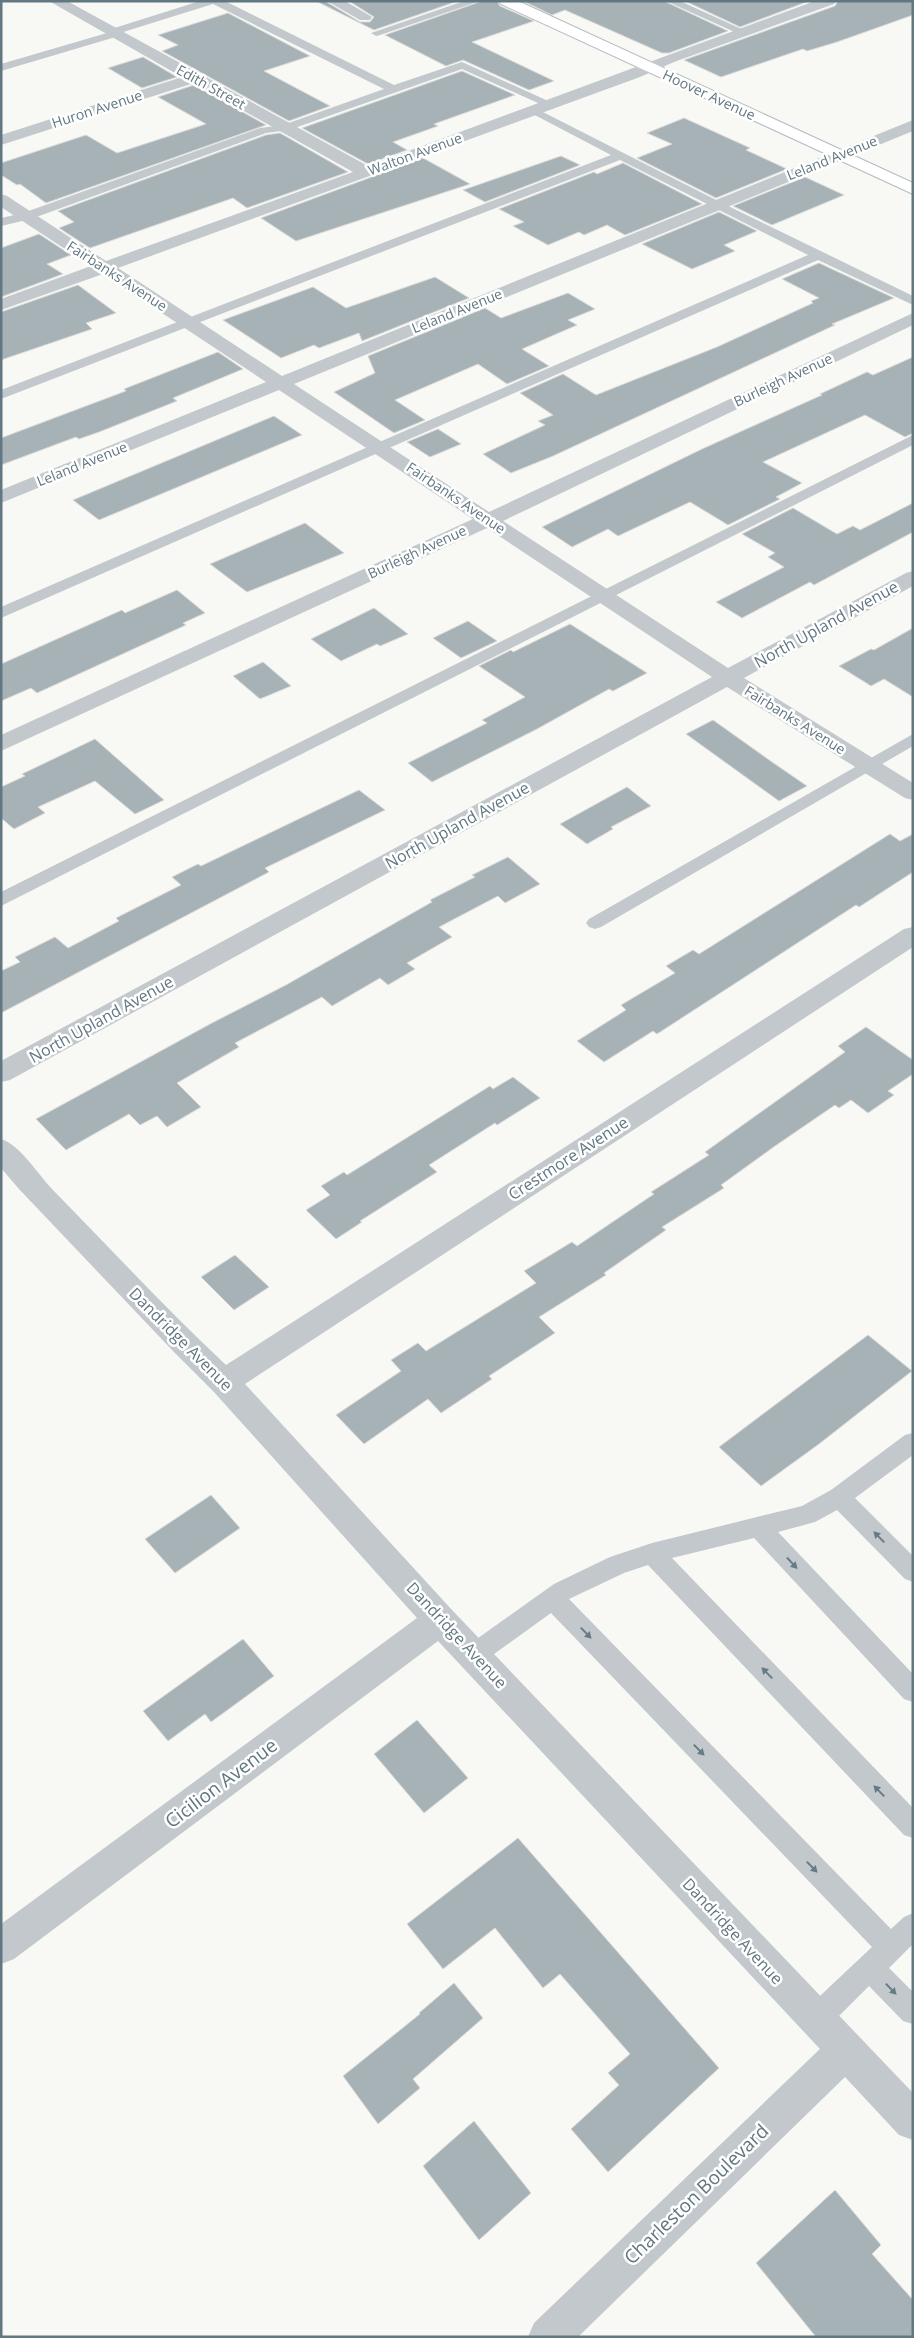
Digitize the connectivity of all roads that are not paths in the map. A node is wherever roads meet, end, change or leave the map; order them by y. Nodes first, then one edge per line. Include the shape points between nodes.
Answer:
1 (56, 1) edge
2 (211, 1) edge
3 (216, 1) edge
4 (334, 1) edge
5 (474, 1) edge
6 (506, 1) edge
7 (671, 1) edge
8 (829, 1) edge
9 (365, 17) dead end
10 (376, 32) dead end
11 (743, 32) junction
12 (114, 33) junction
13 (650, 67) junction
14 (1, 68) edge
15 (194, 78) junction
16 (393, 89) junction
17 (551, 105) junction
18 (535, 111) junction
19 (913, 125) edge
20 (285, 128) junction
21 (1, 140) edge
22 (621, 155) junction
23 (839, 155) junction
24 (366, 172) junction
25 (913, 189) edge
26 (1, 199) edge
27 (716, 205) junction
28 (28, 216) junction
29 (1, 222) edge
30 (818, 255) junction
31 (105, 268) junction
32 (913, 301) edge
33 (1, 305) edge
34 (913, 318) edge
35 (188, 322) junction
36 (281, 382) junction
37 (1, 395) edge
38 (913, 439) edge
39 (378, 446) junction
40 (1, 497) edge
41 (488, 520) junction
42 (913, 577) edge
43 (601, 595) junction
44 (1, 614) edge
45 (728, 678) junction
46 (913, 739) edge
47 (1, 744) edge
48 (868, 765) junction
49 (913, 793) edge
50 (1, 900) edge
51 (595, 923) dead end
52 (913, 935) edge
53 (1, 1073) edge
54 (1, 1149) edge
55 (224, 1382) junction
56 (910, 1450) edge
57 (839, 1497) junction
58 (759, 1528) junction
59 (652, 1553) junction
60 (913, 1572) edge
61 (552, 1598) junction
62 (440, 1620) junction
63 (475, 1654) junction
64 (913, 1691) edge
65 (913, 1826) edge
66 (913, 1926) edge
67 (1, 1946) edge
68 (890, 1947) junction
69 (869, 1967) junction
70 (913, 2011) edge
71 (815, 2020) junction
72 (845, 2051) junction
73 (913, 2121) edge
74 (548, 2337) edge

1 - 12 street, Edith Street
2 - 12 lane
3 - 16 lane
4 - 9 street
5 - 10 lane
6 - 13 street, Hoover Avenue
7 - 11 lane
8 - 11 street, Walton Avenue
11 - 13 street, Walton Avenue
12 - 14 lane
12 - 15 street, Edith Street
13 - 17 street, Walton Avenue
13 - 23 street, Hoover Avenue
15 - 20 street, Edith Street
15 - 21 street, Huron Avenue
16 - 17 lane via 462,65
16 - 20 lane
17 - 18 street, Walton Avenue
18 - 22 lane
18 - 24 street, Walton Avenue
19 - 23 street, Leland Avenue
20 - 24 street, Edith Street
20 - 28 lane via 264,130
22 - 27 lane
22 - 35 lane
23 - 25 street, Hoover Avenue
23 - 27 street, Leland Avenue
24 - 31 street, Walton Avenue
26 - 28 street, Fairbanks Avenue
27 - 30 lane
27 - 36 street, Leland Avenue
28 - 29 lane
28 - 31 street, Fairbanks Avenue
30 - 32 lane
30 - 39 lane
31 - 33 street, Walton Avenue
31 - 35 street, Fairbanks Avenue
34 - 41 street, Burleigh Avenue
35 - 36 street, Fairbanks Avenue
35 - 37 lane
36 - 39 street, Fairbanks Avenue
36 - 40 street, Leland Avenue
38 - 43 lane
39 - 41 street, Fairbanks Avenue
39 - 44 lane
41 - 43 street, Fairbanks Avenue
41 - 47 street, Burleigh Avenue
42 - 45 street, North Upland Avenue
43 - 45 street, Fairbanks Avenue
43 - 50 lane
45 - 48 street, Fairbanks Avenue
45 - 53 street, North Upland Avenue
46 - 48 lane
48 - 49 street, Fairbanks Avenue
48 - 51 lane
52 - 55 street, Crestmore Avenue
54 - 55 street, Dandridge Avenue via 183,1344
55 - 62 street, Dandridge Avenue
56 - 57 lane
57 - 58 lane via 807,1515
60 -> 57 lane
58 - 59 lane
58 -> 64 lane
59 - 61 lane via 618,1564
65 -> 59 lane
61 - 63 lane
61 -> 68 lane
62 - 63 street, Dandridge Avenue
62 - 67 street, Cicilion Avenue
63 - 71 street, Dandridge Avenue
66 - 68 lane
68 - 69 lane
69 -> 70 lane
69 - 71 lane
71 - 72 street, Dandridge Avenue
72 - 73 street, Dandridge Avenue
72 - 74 street, Charleston Boulevard

